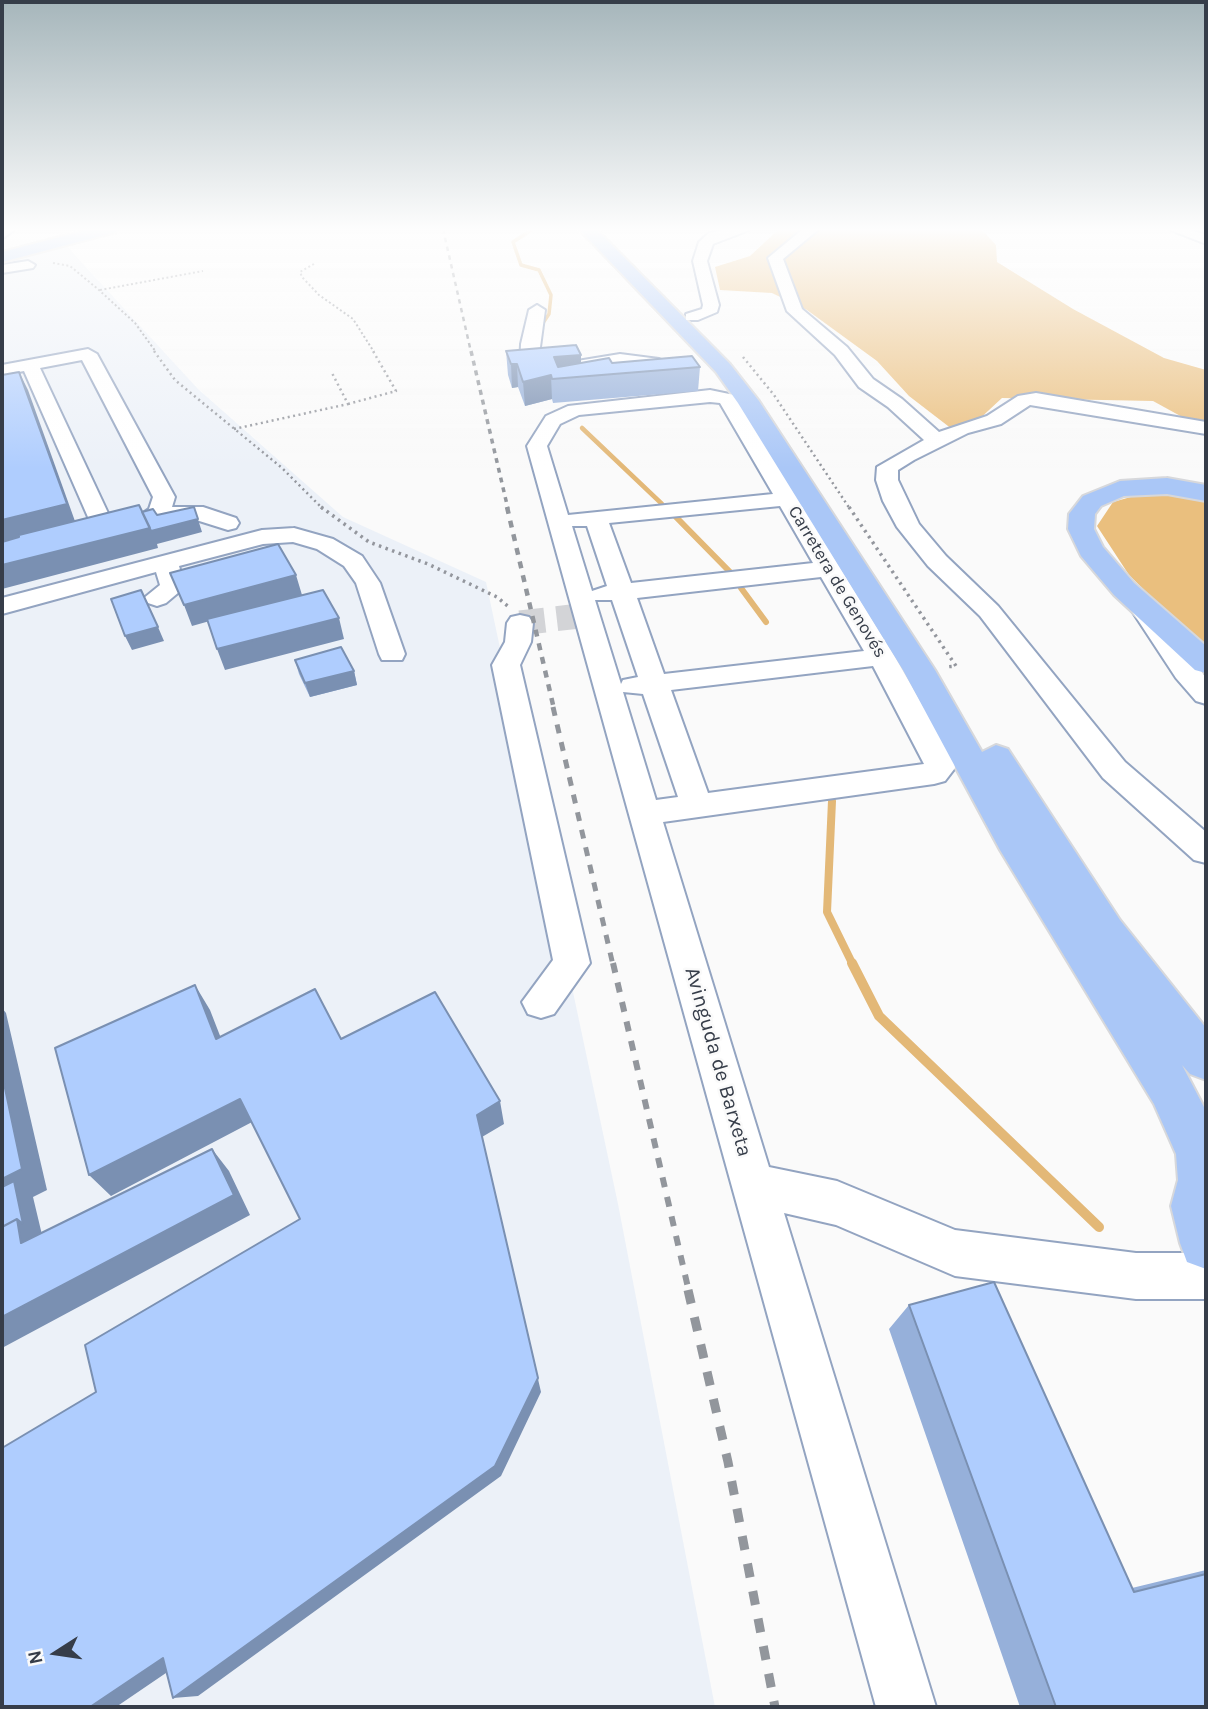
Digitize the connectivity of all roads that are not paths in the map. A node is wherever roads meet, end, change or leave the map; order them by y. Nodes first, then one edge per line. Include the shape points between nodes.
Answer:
1 (673, 309) edge
2 (676, 309) edge
3 (710, 309) edge
4 (794, 309) edge
5 (537, 310) dead end
6 (693, 327) junction
7 (30, 365) junction
8 (2, 370) edge
9 (698, 375) junction
10 (738, 400) junction
11 (1206, 428) edge
12 (937, 441) junction
13 (1206, 493) edge
14 (787, 499) junction
15 (159, 513) junction
16 (578, 520) junction
17 (228, 523) dead end
18 (103, 527) junction
19 (78, 534) edge
20 (165, 561) junction
21 (829, 569) junction
22 (622, 592) junction
23 (582, 597) junction
24 (157, 598) dead end
25 (2, 606) edge
26 (1142, 606) junction
27 (520, 623) road end
28 (391, 654) dead end
29 (881, 657) junction
30 (1206, 663) edge
31 (654, 684) junction
32 (610, 688) junction
33 (1206, 695) edge
34 (696, 806) junction
35 (647, 813) junction
36 (1206, 851) edge
37 (541, 1002) dead end
38 (1206, 1059) edge
39 (1205, 1178) edge
40 (754, 1185) junction
41 (1206, 1243) edge
42 (1206, 1276) edge
43 (906, 1707) edge

1 - 6 main road
2 - 6 main road
3 - 6 street
4 - 12 street via 841,351 866,383
5 - 9 street via 529,368 620,359
6 - 9 street via 685,351
6 - 10 main road
6 - 38 main road via 766,398 944,667 1033,821 1105,932
7 - 8 street
7 - 15 street via 88,354 164,497
7 - 18 street
9 - 10 street, Carretera de Genovés via 715,394
10 - 14 street, Carretera de Genovés
10 - 16 street, Avinguda de Barxeta via 710,396 601,405 553,420 537,446
10 - 39 main road via 919,670 1013,840 1171,1089 1201,1153
11 - 12 street via 1036,398 1015,405 994,421
12 - 36 street via 888,467 890,491 909,527 989,611 1107,761
13 - 26 main road via 1133,486 1101,496 1082,514 1081,529 1091,550
14 - 16 street
14 - 21 street, Carretera de Genovés
15 - 17 street via 195,512
15 - 18 street
16 - 22 street
16 - 23 street, Avinguda de Barxeta
18 - 19 street
20 - 24 street via 173,587
20 - 25 street
20 - 28 street via 262,537 294,535 325,544 353,561 368,583
21 - 22 street
21 - 29 street, Carretera de Genovés
22 - 23 street
22 - 31 street
23 - 32 street, Avinguda de Barxeta
26 - 30 main road
26 - 33 street
27 - 37 street via 518,642 506,665 572,963
29 - 31 street
29 - 34 street, Carretera de Genovés via 939,760 940,768 934,773
31 - 32 street
31 - 34 street
32 - 35 street, Avinguda de Barxeta
34 - 35 street
35 - 40 street, Avinguda de Barxeta
39 - 41 main road via 1197,1206
40 - 42 street via 837,1203 955,1253 1136,1276
40 - 43 street, Avinguda de Barxeta

